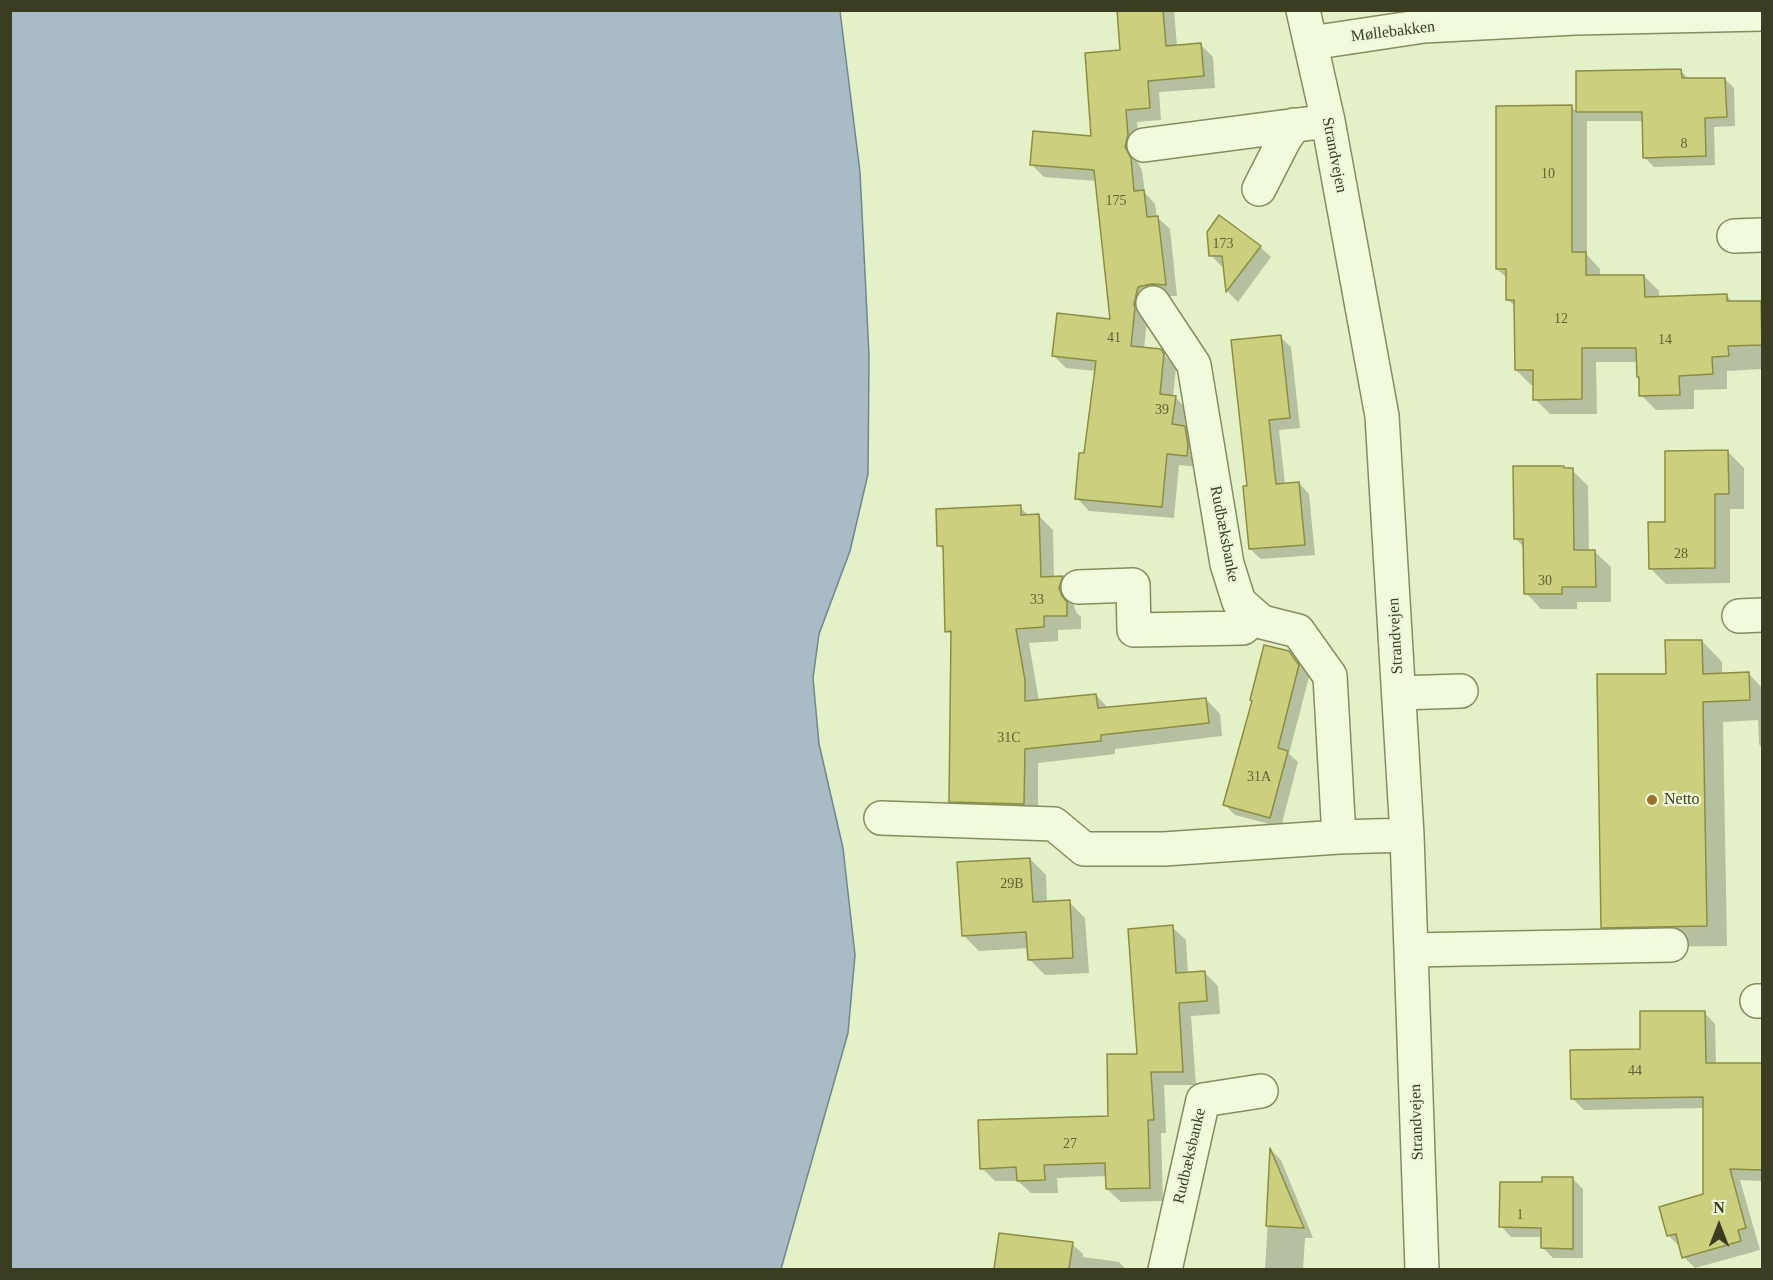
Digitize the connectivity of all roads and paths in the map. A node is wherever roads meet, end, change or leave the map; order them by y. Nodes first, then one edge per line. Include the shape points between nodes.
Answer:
1 (1303, 10) edge
2 (1574, 14) edge
3 (1762, 14) edge
4 (1311, 43) junction
5 (1328, 120) junction
6 (1294, 125) junction
7 (1144, 145) dead end
8 (1259, 189) dead end
9 (1153, 303) dead end
10 (1078, 586) dead end
11 (1256, 617) junction
12 (1461, 692) dead end
13 (1399, 693) junction
14 (881, 818) dead end
15 (1407, 835) junction
16 (1339, 837) junction
17 (1671, 945) dead end
18 (1411, 950) junction
19 (1262, 1091) dead end
20 (1165, 1269) edge
21 (1422, 1269) edge

1 - 4 street, Strandvejen
2 - 3 street, Møllebakken
2 - 4 street, Møllebakken via 1424,26
4 - 5 street, Strandvejen
5 - 6 street
5 - 13 street, Strandvejen via 1382,416
6 - 7 street
6 - 8 street
9 - 11 street, Rudbæksbanke via 1194,364 1227,564 1239,602
10 - 11 street via 1133,585 1134,630 1243,628
11 - 16 street, Rudbæksbanke via 1298,631 1330,676
12 - 13 street
13 - 15 street, Strandvejen
14 - 16 street via 1054,824 1084,849 1164,849
15 - 16 street
15 - 18 street, Strandvejen
17 - 18 street
18 - 21 street, Strandvejen
19 - 20 street, Rudbæksbanke via 1203,1100

